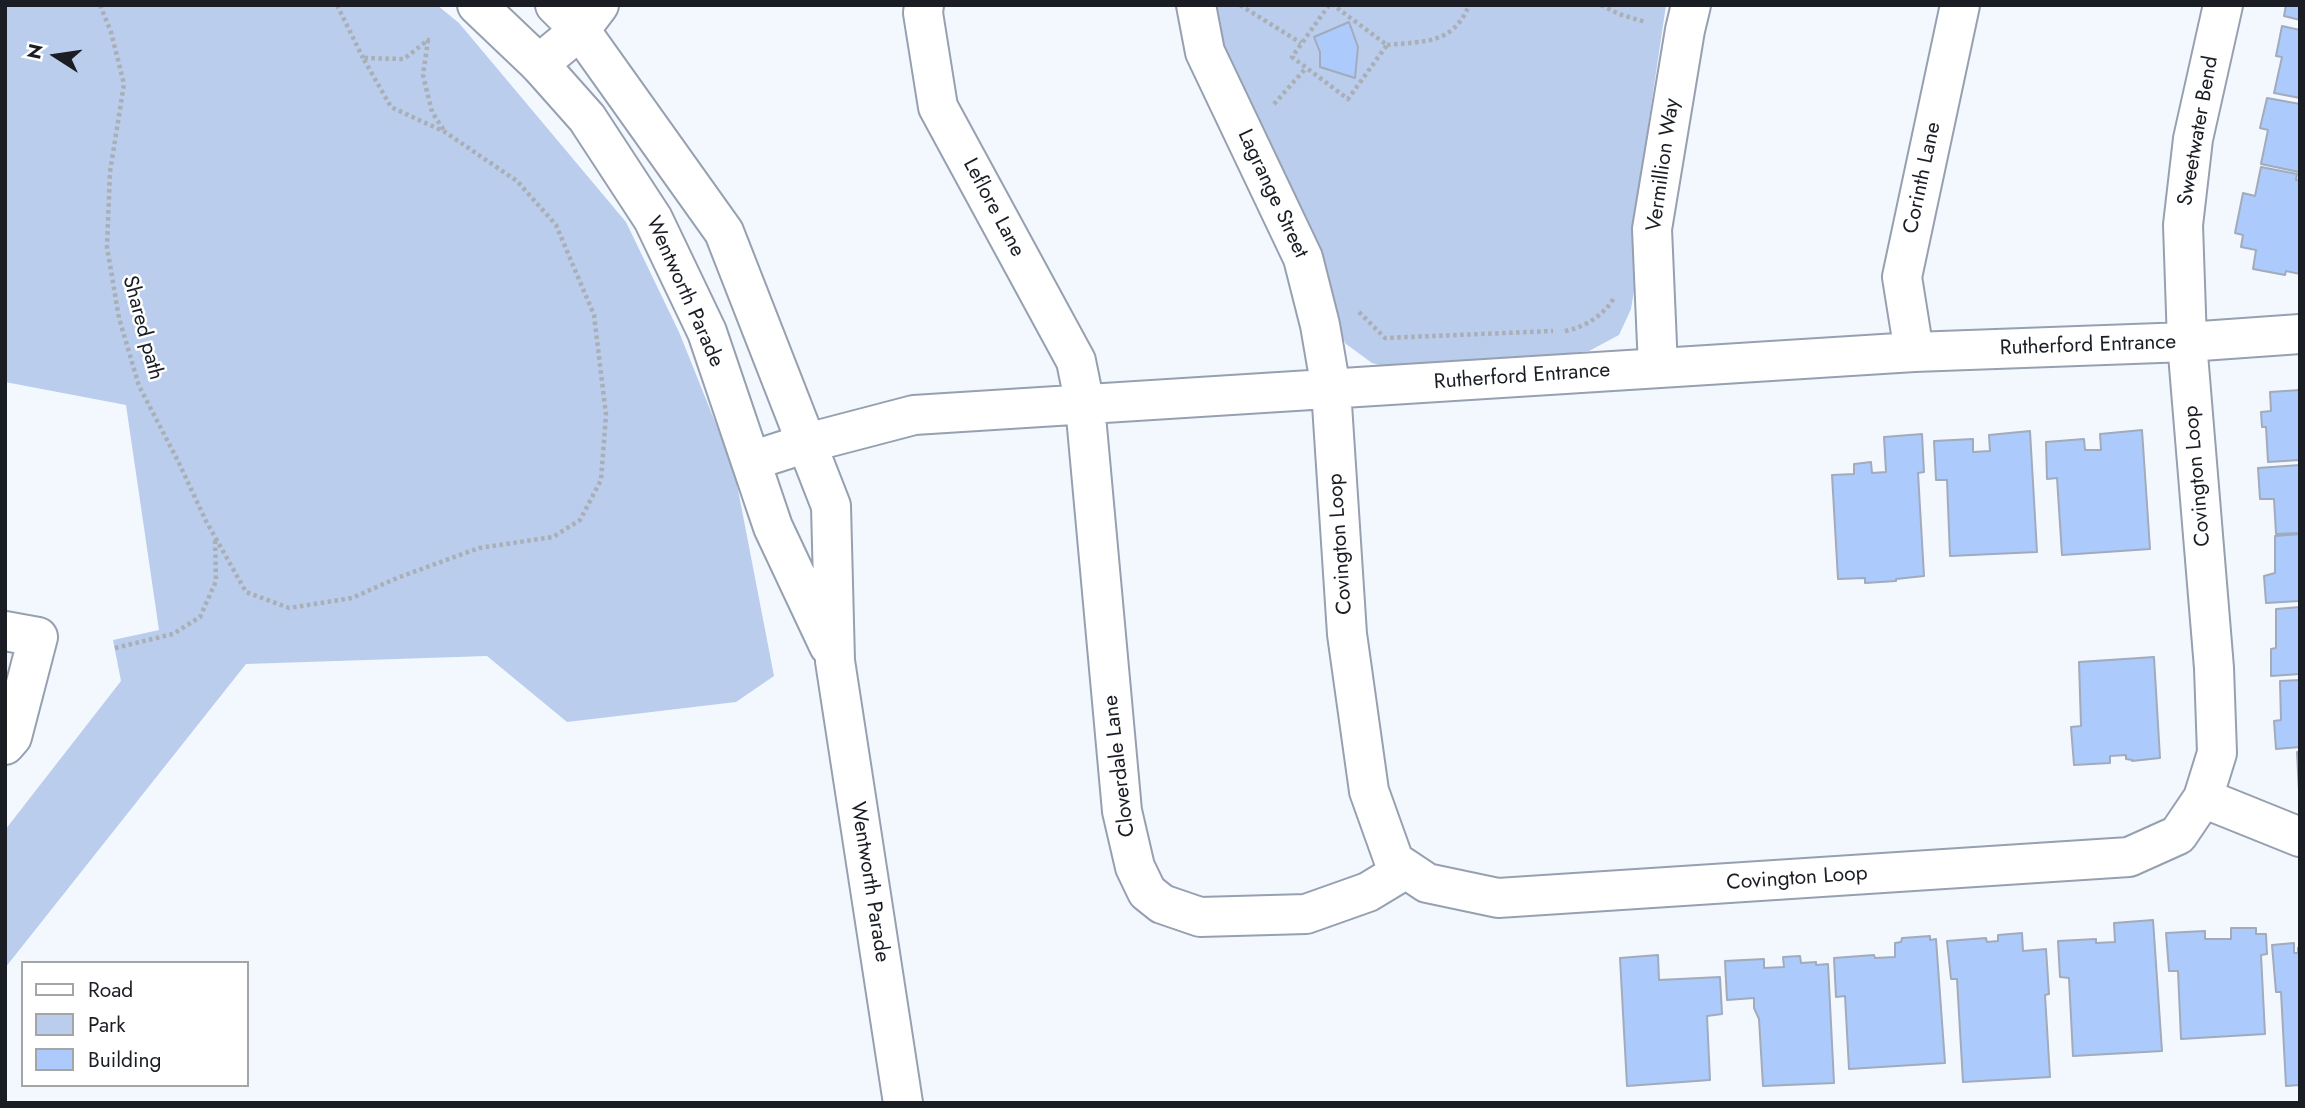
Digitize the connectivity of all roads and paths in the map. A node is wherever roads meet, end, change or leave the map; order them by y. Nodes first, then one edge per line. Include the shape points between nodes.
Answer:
1 (100, 5) edge
2 (337, 5) edge
3 (477, 5) edge
4 (924, 5) edge
5 (1196, 5) edge
6 (1240, 5) edge
7 (1331, 5) edge
8 (1469, 5) edge
9 (1601, 5) edge
10 (1960, 5) edge
11 (2223, 5) edge
12 (578, 13) edge
13 (1688, 17) edge
14 (1301, 43) junction
15 (1387, 45) junction
16 (363, 58) junction
17 (539, 64) junction
18 (1306, 68) junction
19 (1267, 111) dead end
20 (445, 132) junction
21 (1654, 275) junction
22 (1352, 307) dead end
23 (2300, 334) edge
24 (2187, 342) junction
25 (1914, 352) junction
26 (1658, 368) junction
27 (1331, 389) junction
28 (1086, 405) junction
29 (807, 443) junction
30 (751, 461) junction
31 (215, 537) junction
32 (21, 634) edge
33 (115, 648) dead end
34 (835, 661) junction
35 (5, 745) edge
36 (2203, 798) junction
37 (2300, 837) edge
38 (1406, 869) junction
39 (903, 1103) edge

1 - 31 path, Shared path via 124,84 110,172 107,247 119,317 139,386
2 - 16 path
3 - 17 street, Wentworth Parade
4 - 28 street, Leflore Lane via 938,107 1076,361
5 - 27 street, Lagrange Street via 1205,52 1303,258
6 - 14 path
7 - 14 path
7 - 15 path
8 - 15 path via 1452,33 1431,41
9 - 13 path via 1653,24
10 - 25 street, Corinth Lane via 1902,277
11 - 24 street, Sweetwater Bend via 2193,139 2183,225
12 - 17 street
12 - 29 street, Wentworth Parade via 724,232
13 - 21 street, Vermillion Way via 1652,229
14 - 18 path via 1292,57
15 - 18 path via 1348,99
16 - 20 path via 391,107
16 - 20 path via 404,59 428,40 423,75 432,112
17 - 30 street, Wentworth Parade via 587,118 653,219 707,332
18 - 19 path
20 - 31 path, Shared path via 517,181 556,225 594,315 606,415 601,480 580,520 553,537 480,548 352,598 289,608 246,592
21 - 22 path via 1625,278 1609,305 1586,326 1567,331 1385,338
21 - 26 street, Vermillion Way
23 - 24 street, Rutherford Entrance
24 - 25 street, Rutherford Entrance
24 - 36 street, Covington Loop via 2217,753
25 - 26 street, Rutherford Entrance
26 - 27 street, Rutherford Entrance
27 - 28 street, Rutherford Entrance
27 - 38 street, Covington Loop via 1347,634 1369,791 1394,861
28 - 29 street, Rutherford Entrance via 914,415
28 - 38 street, Cloverdale Lane via 1122,811 1135,867 1147,892 1162,904 1200,917 1306,914 1368,892
29 - 30 street, Rutherford Entrance
29 - 34 street, Wentworth Parade via 831,506
30 - 34 street, Wentworth Parade via 773,527
31 - 33 path via 216,581 200,617 173,634
32 - 35 street via 12,737
34 - 39 street, Wentworth Parade
36 - 37 street
36 - 38 street, Covington Loop via 2178,835 2129,857 1499,898 1427,883

